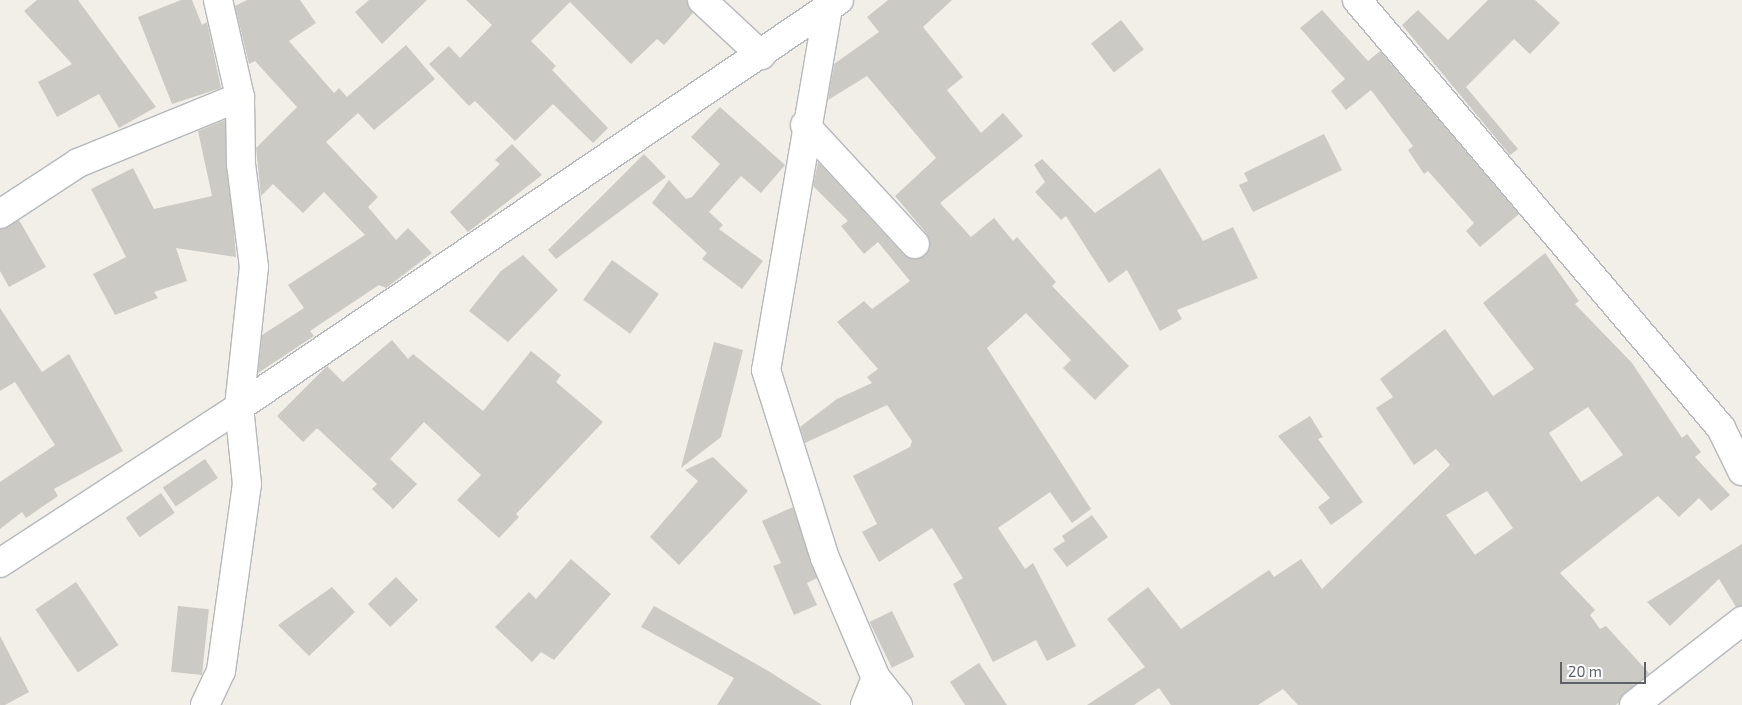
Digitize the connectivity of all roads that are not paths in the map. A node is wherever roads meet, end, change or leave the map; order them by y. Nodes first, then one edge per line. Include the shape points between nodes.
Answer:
1 (218, 0) edge
2 (702, 0) edge
3 (1357, 0) edge
4 (834, 4) edge
5 (761, 54) junction
6 (240, 97) junction
7 (805, 125) junction
8 (0, 214) edge
9 (915, 244) dead end
10 (239, 408) junction
11 (1742, 471) edge
12 (0, 563) edge
13 (1742, 621) edge
14 (876, 678) junction
15 (205, 705) edge
16 (865, 705) edge
17 (898, 705) edge
18 (1634, 705) edge

1 - 6 street
2 - 5 street
3 - 11 street via 1722,428
4 - 5 street
4 - 7 street
5 - 10 street
6 - 8 street via 78,163
6 - 10 street via 241,164 254,267
7 - 9 street
7 - 14 street via 792,233 766,370 825,558
10 - 12 street
10 - 15 street via 247,484 221,671
13 - 18 street
14 - 16 street
14 - 17 street

